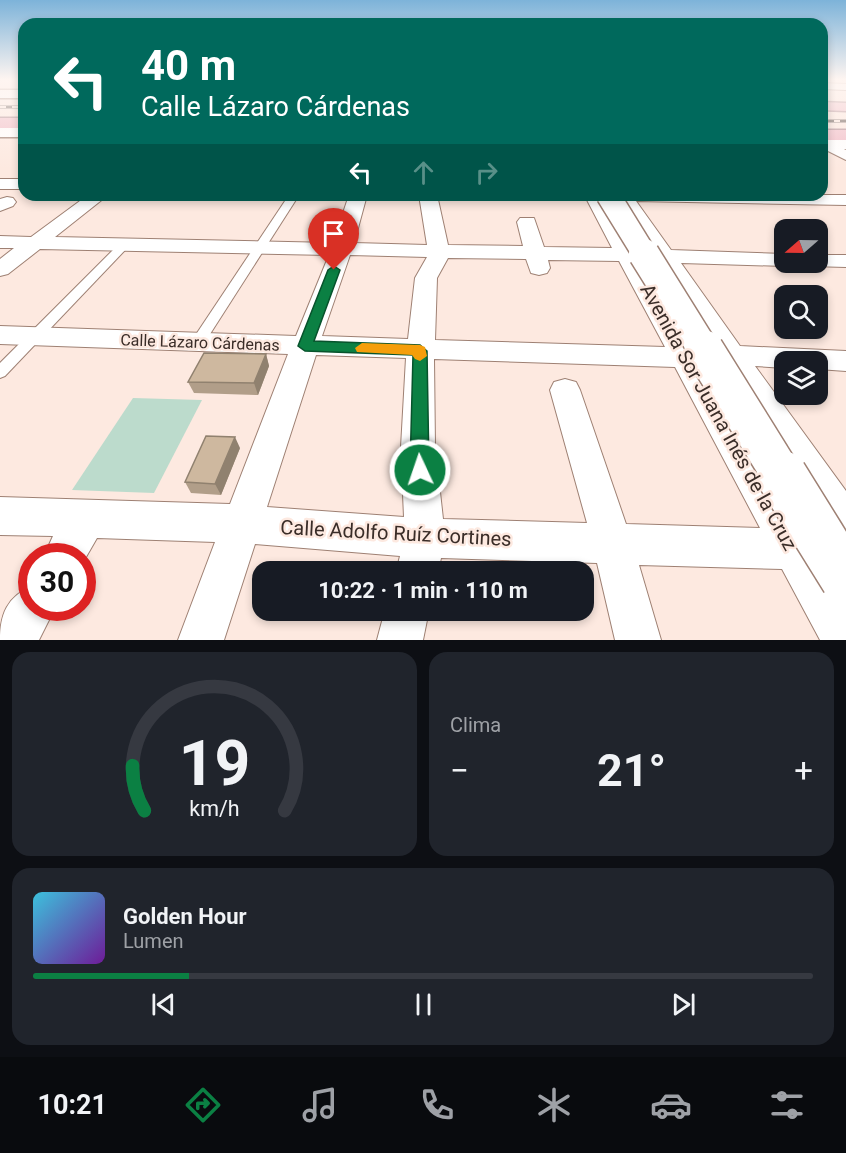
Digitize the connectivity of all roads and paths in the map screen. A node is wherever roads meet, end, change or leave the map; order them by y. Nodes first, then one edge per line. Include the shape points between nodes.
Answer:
1 (0, 123) edge
2 (18, 123) edge
3 (0, 132) edge
4 (18, 132) edge
5 (846, 135) edge
6 (828, 140) edge
7 (828, 142) edge
8 (828, 144) edge
9 (846, 144) edge
10 (846, 156) edge
11 (0, 184) edge
12 (18, 184) edge
13 (828, 199) edge
14 (846, 200) edge
15 (91, 201) edge
16 (290, 201) edge
17 (356, 201) edge
18 (429, 201) edge
19 (610, 201) edge
20 (612, 201) edge
21 (614, 201) edge
22 (527, 222) dead end
23 (0, 242) edge
24 (36, 242) junction
25 (124, 245) junction
26 (261, 248) junction
27 (341, 251) junction
28 (440, 252) junction
29 (629, 255) junction
30 (666, 256) junction
31 (774, 260) edge
32 (828, 261) edge
33 (846, 261) edge
34 (538, 262) junction
35 (0, 269) edge
36 (0, 336) edge
37 (35, 337) junction
38 (198, 342) junction
39 (305, 346) junction
40 (420, 351) junction
41 (733, 356) junction
42 (687, 358) junction
43 (846, 361) edge
44 (0, 372) edge
45 (566, 390) dead end
46 (0, 516) edge
47 (86, 520) junction
48 (242, 524) junction
49 (846, 524) edge
50 (72, 543) edge
51 (613, 543) junction
52 (792, 549) junction
53 (421, 554) edge
54 (846, 579) edge
55 (25, 621) edge
56 (404, 621) edge
57 (13, 640) edge
58 (201, 640) edge
59 (400, 640) edge
60 (638, 640) edge
61 (845, 640) edge

1 - 2 highway
3 - 4 main road
5 - 6 highway
7 - 9 main road
8 - 10 street
11 - 12 street
13 - 14 street
15 - 24 street
16 - 26 lane
17 - 27 street
18 - 28 street
19 - 29 street, Avenida Sor Juana Inés de la Cruz
20 - 54 street, Avenida Sor Juana Inés de la Cruz, bridge
21 - 30 street, Avenida Sor Juana Inés de la Cruz
22 - 34 street
23 - 24 street
24 - 25 street
24 - 35 street
25 - 26 street
25 - 37 lane
26 - 27 street
26 - 38 lane
27 - 28 street
27 - 39 street
28 - 34 street
28 - 40 street via 426,278
29 - 34 street
29 - 42 street, Avenida Sor Juana Inés de la Cruz
30 - 31 street
30 - 41 street, Avenida Sor Juana Inés de la Cruz
32 - 33 street
36 - 37 street, Calle Lázaro Cárdenas
37 - 38 street, Calle Lázaro Cárdenas
37 - 44 lane
38 - 39 street, Calle Lázaro Cárdenas
39 - 40 street, Calle Lázaro Cárdenas
39 - 48 street
40 - 42 street, Calle Lázaro Cárdenas
40 - 53 street
41 - 43 street
41 - 49 street, Avenida Sor Juana Inés de la Cruz
42 - 52 street, Avenida Sor Juana Inés de la Cruz
45 - 51 street
46 - 47 street, Calle Adolfo Ruíz Cortines
47 - 48 street, Calle Adolfo Ruíz Cortines
47 - 50 street
48 - 53 street, Calle Adolfo Ruíz Cortines
48 - 58 street
51 - 52 street, Calle Adolfo Ruíz Cortines
51 - 53 street, Calle Adolfo Ruíz Cortines
51 - 60 street
52 - 61 street, Avenida Sor Juana Inés de la Cruz
55 - 57 street
56 - 59 street

